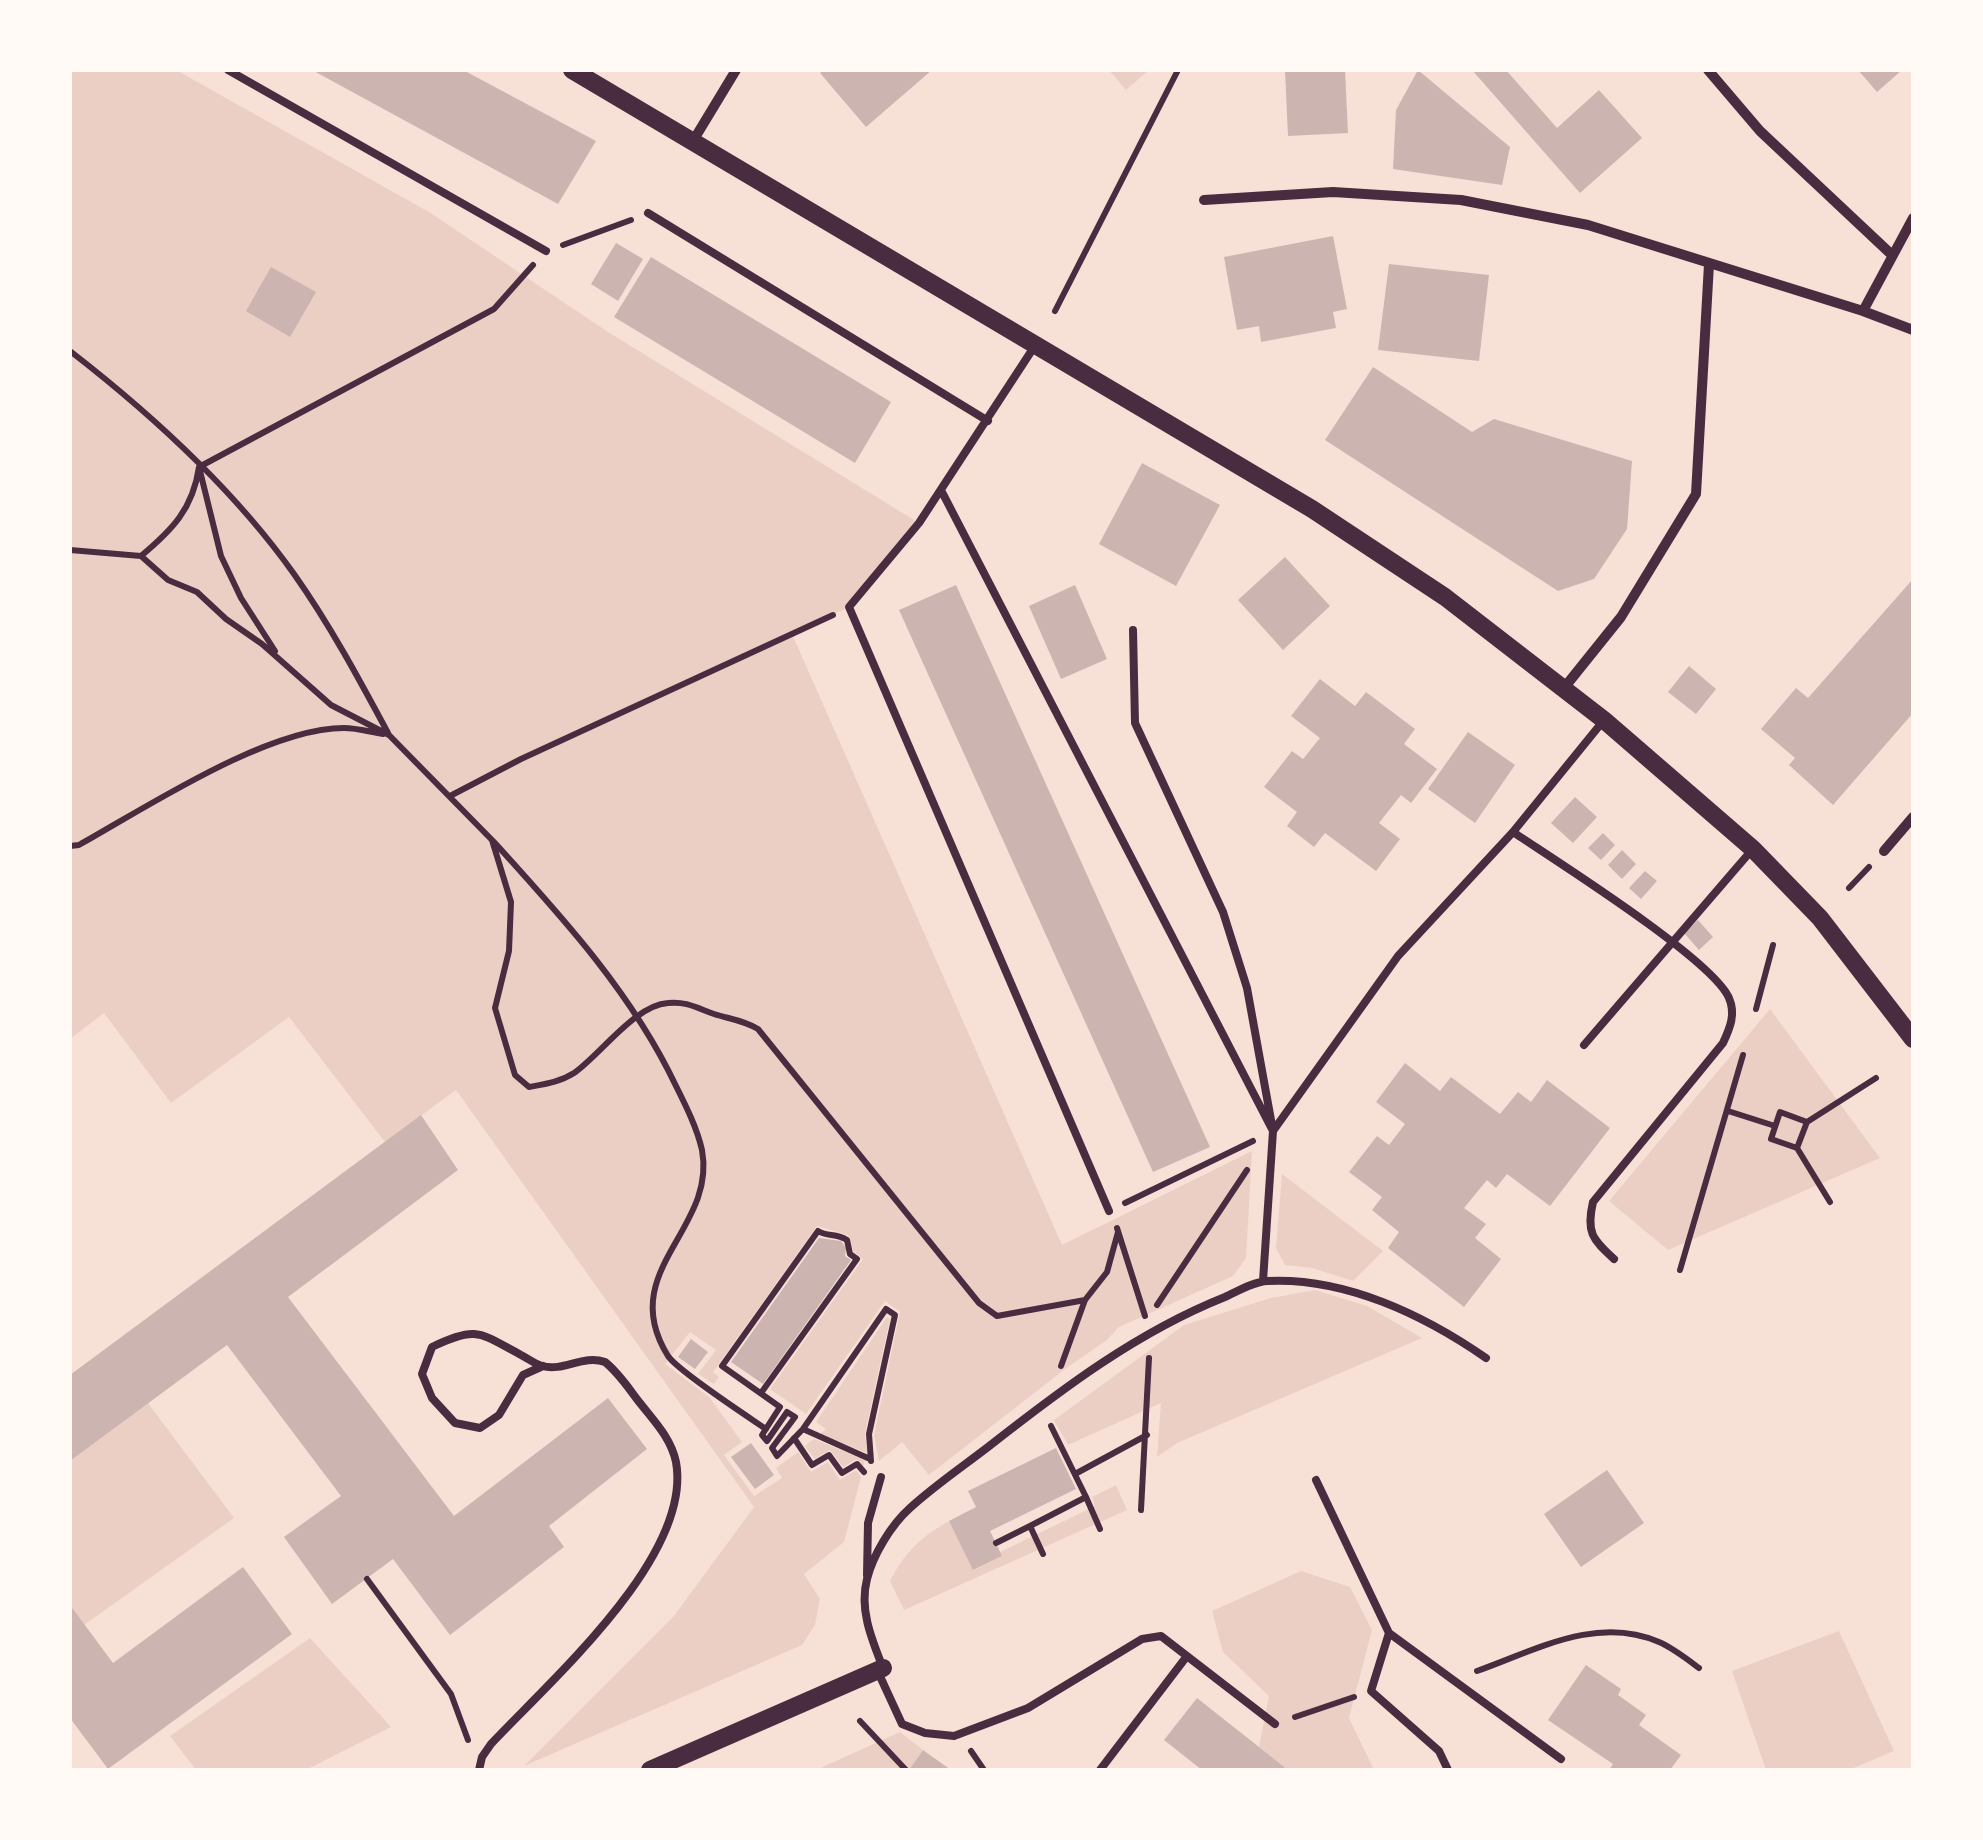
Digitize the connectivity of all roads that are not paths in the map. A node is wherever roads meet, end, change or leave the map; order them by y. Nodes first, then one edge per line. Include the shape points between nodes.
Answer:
1 (228, 70) edge
2 (572, 70) edge
3 (736, 70) edge
4 (1708, 70) edge
5 (693, 142) junction
6 (1204, 200) dead end
7 (648, 213) road end
8 (1913, 218) edge
9 (546, 251) road end
10 (1892, 256) junction
11 (1709, 264) junction
12 (1864, 310) junction
13 (1913, 330) edge
14 (1036, 344) junction
15 (988, 421) junction
16 (942, 492) junction
17 (1133, 630) dead end
18 (1564, 688) junction
19 (1604, 720) junction
20 (1913, 817) edge
21 (1513, 832) junction
22 (1753, 849) junction
23 (1884, 851) dead end
24 (1671, 943) junction
25 (1913, 1040) edge
26 (1584, 1045) dead end
27 (1272, 1132) junction
28 (1109, 1211) road end
29 (1614, 1260) dead end
30 (1263, 1281) junction
31 (1486, 1358) dead end
32 (542, 1366) junction
33 (880, 1478) road end
34 (1316, 1480) dead end
35 (866, 1580) junction
36 (1388, 1632) junction
37 (1187, 1656) junction
38 (880, 1669) junction
39 (1274, 1724) road end
40 (1561, 1759) dead end
41 (478, 1770) edge
42 (650, 1770) edge
43 (1100, 1770) edge
44 (1448, 1770) edge

1 - 9 lane
2 - 5 street
3 - 5 street
4 - 10 street via 1760,132
5 - 14 street
6 - 11 street via 1333,192 1461,200 1588,224
7 - 15 lane
8 - 10 street
10 - 12 street
11 - 12 street
11 - 18 street via 1696,494 1621,617
12 - 13 street
14 - 15 lane
14 - 18 street via 1312,508
15 - 16 lane
16 - 27 lane
16 - 28 lane via 850,607
17 - 27 lane via 1135,723 1223,912 1247,988
18 - 19 street
19 - 21 lane
19 - 22 street
20 - 23 street
21 - 24 lane
21 - 27 lane via 1398,956
22 - 24 lane
22 - 25 street via 1820,918
24 - 26 lane
24 - 29 lane via 1728,995 1730,1028 1593,1202 1588,1224
27 - 30 lane
30 - 31 lane via 1324,1283 1370,1298 1444,1329
30 - 35 lane via 1150,1332 1049,1399 907,1510
32 - 32 lane via 523,1375 499,1415 480,1428 455,1423 432,1398 422,1374 432,1347 461,1333 488,1336
32 - 41 lane via 593,1358 614,1369 668,1439 676,1464 674,1494 665,1536 627,1598 491,1744
33 - 35 lane via 868,1523
34 - 36 lane
35 - 38 lane via 865,1610
36 - 40 lane
36 - 44 lane via 1370,1691 1438,1751
37 - 38 lane via 1160,1636 1142,1639 1028,1708 954,1736 902,1724
37 - 39 lane
37 - 43 lane
38 - 42 street

